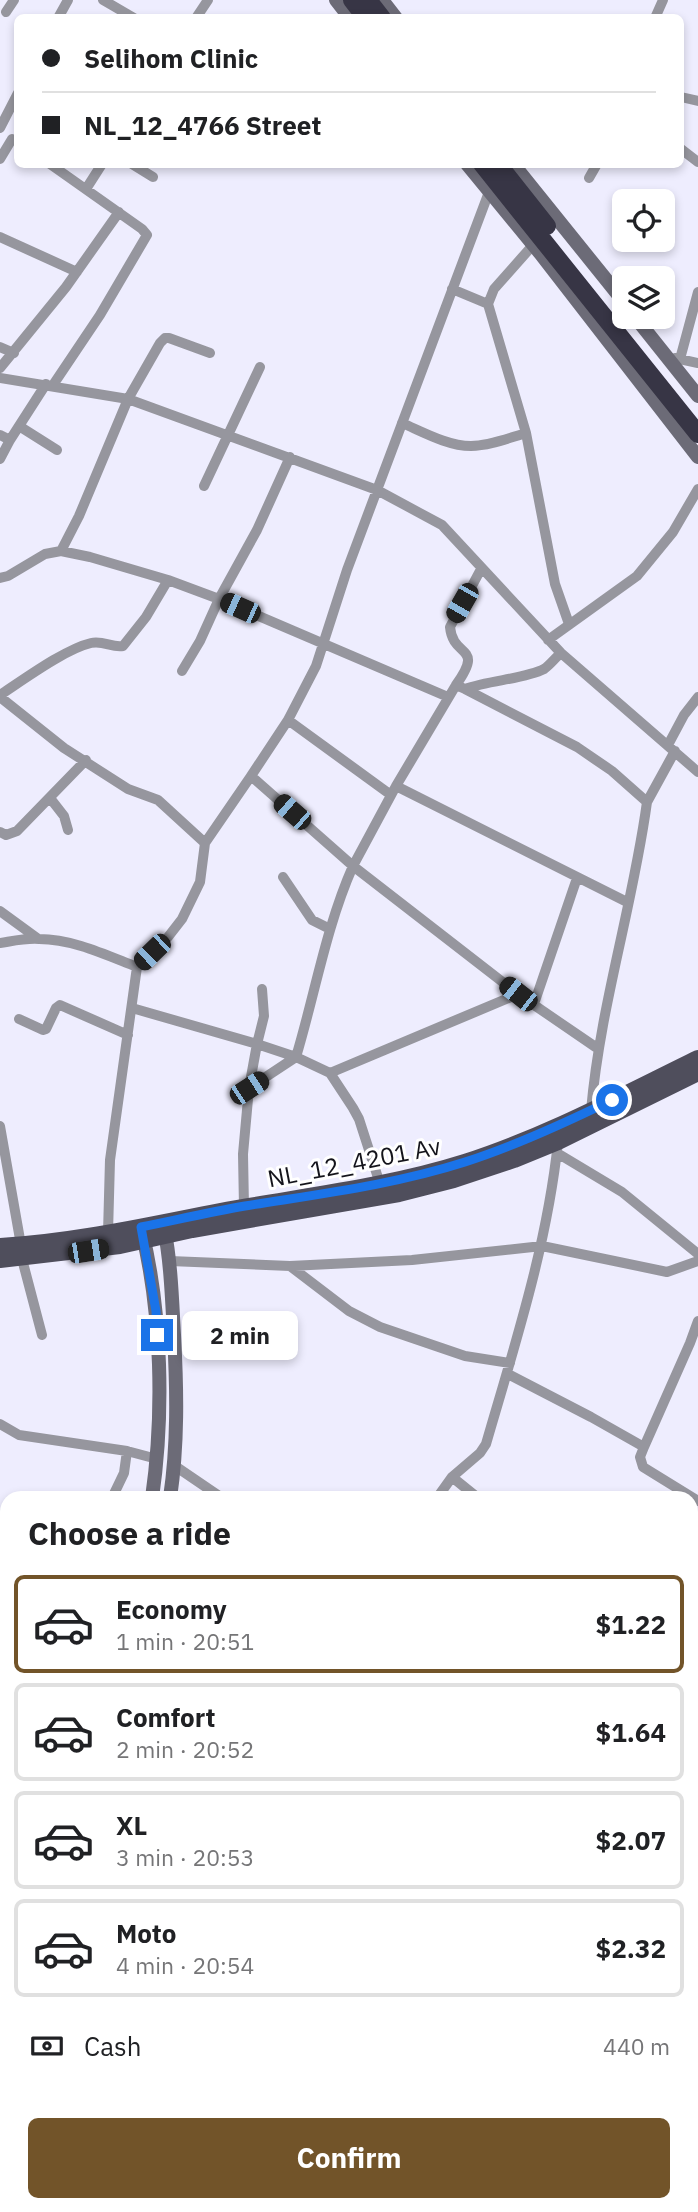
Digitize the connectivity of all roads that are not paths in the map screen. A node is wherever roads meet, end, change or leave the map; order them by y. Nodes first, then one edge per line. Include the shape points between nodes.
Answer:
1 (14, 0) edge
2 (103, 0) edge
3 (336, 0) edge
4 (352, 0) edge
5 (368, 0) edge
6 (382, 0) edge
7 (6, 12) dead end
8 (124, 14) edge
9 (347, 14) edge
10 (363, 14) edge
11 (379, 14) edge
12 (393, 14) edge
13 (14, 101) edge
14 (0, 130) edge
15 (14, 142) edge
16 (684, 151) edge
17 (0, 159) edge
18 (698, 162) edge
19 (56, 168) edge
20 (99, 168) edge
21 (138, 168) edge
22 (470, 168) edge
23 (485, 168) edge
24 (501, 168) edge
25 (516, 168) edge
26 (595, 168) edge
27 (153, 177) dead end
28 (589, 177) dead end
29 (86, 188) junction
30 (489, 192) junction
31 (119, 212) junction
32 (0, 237) edge
33 (533, 245) junction
34 (76, 272) junction
35 (612, 287) edge
36 (452, 289) junction
37 (698, 292) edge
38 (488, 304) junction
39 (646, 329) edge
40 (0, 347) edge
41 (14, 353) junction
42 (210, 353) dead end
43 (673, 357) junction
44 (698, 363) edge
45 (260, 367) dead end
46 (0, 368) edge
47 (0, 377) edge
48 (50, 385) junction
49 (698, 396) edge
50 (128, 399) junction
51 (698, 415) edge
52 (401, 423) junction
53 (19, 426) junction
54 (526, 433) junction
55 (228, 434) junction
56 (698, 434) edge
57 (5, 438) edge
58 (57, 450) dead end
59 (290, 457) junction
60 (698, 457) edge
61 (0, 459) edge
62 (204, 486) dead end
63 (698, 489) edge
64 (377, 490) junction
65 (61, 551) junction
66 (481, 569) junction
67 (0, 578) edge
68 (168, 580) junction
69 (219, 599) junction
70 (569, 624) junction
71 (548, 640) junction
72 (322, 644) junction
73 (561, 653) junction
74 (182, 671) dead end
75 (461, 687) junction
76 (0, 696) edge
77 (448, 697) junction
78 (698, 697) edge
79 (288, 720) junction
80 (671, 748) junction
81 (86, 761) junction
82 (698, 772) edge
83 (251, 776) junction
84 (393, 790) junction
85 (50, 798) junction
86 (647, 802) junction
87 (68, 830) dead end
88 (0, 832) edge
89 (205, 843) junction
90 (353, 866) junction
91 (282, 877) dead end
92 (577, 878) junction
93 (627, 902) junction
94 (0, 911) edge
95 (330, 929) junction
96 (37, 938) junction
97 (0, 943) edge
98 (137, 967) junction
99 (262, 989) dead end
100 (518, 994) junction
101 (534, 1004) junction
102 (132, 1008) junction
103 (19, 1019) dead end
104 (128, 1035) junction
105 (257, 1044) junction
106 (597, 1048) junction
107 (296, 1057) junction
108 (698, 1058) edge
109 (330, 1073) junction
110 (698, 1073) edge
111 (249, 1088) junction
112 (591, 1111) junction
113 (0, 1126) edge
114 (558, 1147) junction
115 (380, 1184) junction
116 (244, 1207) junction
117 (164, 1229) junction
118 (108, 1233) junction
119 (142, 1233) junction
120 (0, 1246) edge
121 (542, 1246) junction
122 (22, 1252) junction
123 (698, 1254) edge
124 (0, 1261) edge
125 (170, 1261) junction
126 (698, 1261) edge
127 (290, 1266) junction
128 (698, 1321) edge
129 (42, 1335) dead end
130 (510, 1363) junction
131 (508, 1374) junction
132 (0, 1424) edge
133 (644, 1447) junction
134 (127, 1451) junction
135 (158, 1459) junction
136 (175, 1465) junction
137 (452, 1477) junction
138 (115, 1491) edge
139 (153, 1491) edge
140 (171, 1491) edge
141 (209, 1491) edge
142 (443, 1491) edge
143 (469, 1491) edge
144 (682, 1491) edge

1 - 7 street
2 - 8 street
3 - 9 street
4 - 10 highway
5 - 11 highway
6 - 12 street
13 - 14 street
15 - 17 street
16 - 18 street
19 - 29 street
20 - 29 street
21 - 27 street
22 - 30 street
23 - 56 highway
24 - 51 highway
25 - 35 street
26 - 28 street
29 - 31 street
30 - 33 street
30 - 36 street
31 - 34 street
31 - 48 street via 147,235
32 - 34 street
33 - 38 street via 494,289
33 - 60 street
34 - 41 street
36 - 38 street
36 - 52 street
37 - 43 street
38 - 54 street
39 - 43 street
40 - 41 street
41 - 46 street
42 - 50 street via 165,338
43 - 44 street
43 - 49 street
45 - 55 street
47 - 48 street
48 - 50 street
48 - 53 street
50 - 55 street
50 - 65 street
52 - 54 street via 468,446
52 - 64 street
53 - 57 street
53 - 58 street
54 - 70 street via 555,584
55 - 59 street
55 - 62 street
57 - 61 street
59 - 64 street
59 - 69 street
63 - 70 street via 673,532 636,576
64 - 66 street via 442,525
64 - 72 street
65 - 67 street via 37,557
65 - 68 street
66 - 71 street
66 - 75 street via 450,627 469,663
68 - 69 street
68 - 76 street via 123,646 88,643
69 - 72 street
69 - 74 street
70 - 71 street
71 - 73 street
72 - 77 street
72 - 79 street via 316,666
73 - 75 street via 541,670
73 - 80 street
75 - 77 street
75 - 86 street via 577,747
76 - 81 street via 55,742
77 - 84 street
78 - 80 street via 684,715
79 - 83 street
79 - 84 street
80 - 82 street
80 - 86 street
81 - 85 street
81 - 89 street via 128,789 158,800
83 - 89 street
83 - 90 street
84 - 90 street
84 - 92 street
85 - 87 street
85 - 88 street via 17,831
86 - 93 street
89 - 98 street via 200,882 182,919
90 - 95 street
90 - 100 street
91 - 95 street via 312,920
92 - 93 street
92 - 101 street
93 - 106 street
94 - 96 street
95 - 107 street
96 - 97 street
96 - 98 street via 97,951
98 - 102 street
99 - 105 street via 264,1016
100 - 101 street
100 - 109 street
101 - 106 street
102 - 104 street
102 - 105 street
103 - 104 street via 43,1030 60,1006
104 - 118 street via 110,1160
105 - 107 street
105 - 111 street
106 - 112 street
107 - 109 street
107 - 111 street
108 - 112 main road, NL_12_4201 Av
109 - 115 street via 359,1119
110 - 114 main road, NL_12_4201 Av
111 - 116 street
112 - 115 main road, NL_12_4201 Av via 465,1162
113 - 122 street
114 - 117 main road, NL_12_4201 Av via 400,1194
114 - 121 street
114 - 123 street
115 - 116 main road, NL_12_4201 Av
116 - 117 main road, NL_12_4201 Av
117 - 119 main road, NL_12_4201 Av
117 - 125 street
118 - 119 main road, NL_12_4201 Av
118 - 122 main road, NL_12_4201 Av
119 - 122 main road, NL_12_4201 Av via 109,1248
119 - 135 street via 156,1311
120 - 122 main road, NL_12_4201 Av
121 - 126 street via 667,1272
121 - 127 street via 412,1260
121 - 130 street
122 - 124 main road, NL_12_4201 Av
122 - 129 street
125 - 127 street
125 - 136 street
127 - 130 street via 349,1311 380,1327 479,1360
128 - 133 street
130 - 131 street
131 - 133 street
131 - 137 street via 486,1444
132 - 134 street via 19,1435
133 - 144 street via 643,1467
134 - 135 street
134 - 138 street
135 - 139 street
136 - 140 street
136 - 141 street
137 - 142 street
137 - 143 street

